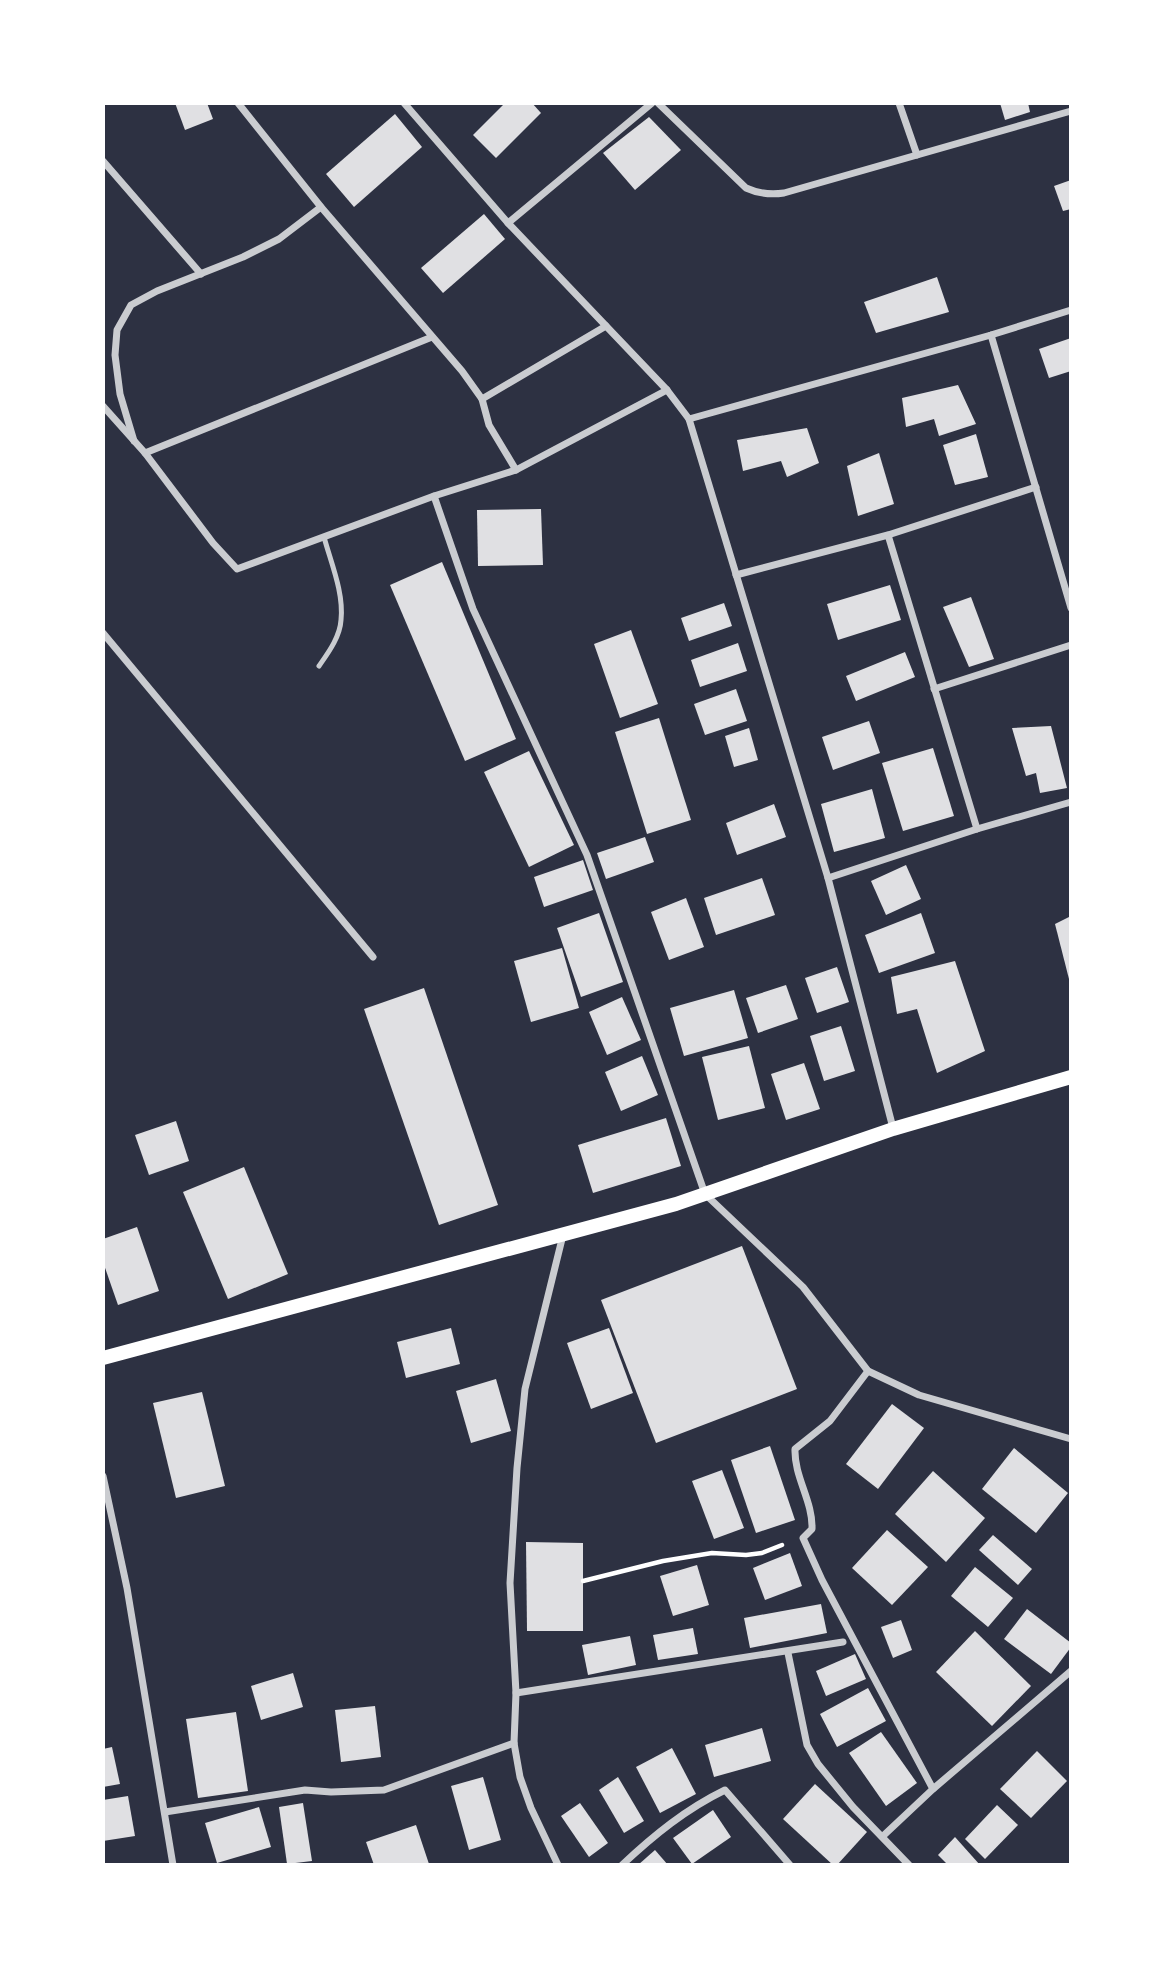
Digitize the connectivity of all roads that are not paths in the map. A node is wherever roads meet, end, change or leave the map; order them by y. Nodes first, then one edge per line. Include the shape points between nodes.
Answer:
1 (237, 103) edge
2 (404, 103) edge
3 (652, 103) edge
4 (658, 103) edge
5 (899, 103) edge
6 (1071, 111) edge
7 (917, 155) junction
8 (103, 161) edge
9 (321, 207) junction
10 (508, 223) junction
11 (201, 274) junction
12 (1071, 310) edge
13 (606, 326) junction
14 (991, 335) junction
15 (432, 337) junction
16 (667, 390) junction
17 (482, 399) junction
18 (103, 406) edge
19 (689, 419) junction
20 (135, 444) junction
21 (145, 453) junction
22 (516, 470) junction
23 (1036, 487) junction
24 (434, 496) junction
25 (888, 535) junction
26 (324, 537) junction
27 (736, 575) junction
28 (1071, 608) edge
29 (103, 633) edge
30 (1071, 645) edge
31 (319, 666) dead end
32 (934, 689) junction
33 (1071, 802) edge
34 (978, 829) junction
35 (828, 878) junction
36 (373, 957) dead end
37 (1071, 1077) edge
38 (894, 1129) junction
39 (705, 1194) junction
40 (570, 1232) junction
41 (103, 1358) edge
42 (868, 1371) junction
43 (1071, 1439) edge
44 (103, 1476) edge
45 (843, 1642) dead end
46 (788, 1653) junction
47 (1071, 1671) edge
48 (516, 1693) junction
49 (514, 1743) junction
50 (933, 1789) junction
51 (165, 1812) junction
52 (883, 1836) junction
53 (173, 1865) edge
54 (558, 1865) edge
55 (622, 1865) edge
56 (790, 1865) edge
57 (909, 1865) edge

1 - 9 street
2 - 10 street
3 - 10 street
4 - 7 street via 735,179 759,194 784,193
5 - 7 street
6 - 7 street
8 - 11 street
9 - 11 street via 279,239
9 - 15 street
10 - 13 street
11 - 20 street via 131,305 117,330 120,394
12 - 14 street
13 - 16 street
13 - 17 street
14 - 19 street
14 - 23 street
15 - 17 street
15 - 21 street
16 - 19 street
16 - 22 street
17 - 22 street via 489,425
18 - 20 street
19 - 27 street
20 - 21 street
21 - 26 street via 237,569
22 - 24 street
23 - 25 street
23 - 28 street
24 - 26 street
24 - 39 street via 473,609 587,855
25 - 27 street
25 - 32 street
26 - 31 lane via 342,621
27 - 35 street
29 - 36 street
30 - 32 street
32 - 34 street
33 - 34 street
34 - 35 street
35 - 38 street
37 - 38 main road
38 - 39 main road
39 - 40 main road
39 - 42 street via 803,1287
40 - 41 main road
40 - 48 street via 525,1389 510,1583
42 - 43 street via 919,1395
42 - 50 street via 830,1421 795,1449 794,1465 813,1518 812,1529 803,1538
44 - 51 street
45 - 46 street
46 - 48 street
46 - 52 street via 807,1745 853,1807
47 - 50 street
48 - 49 street
49 - 51 street via 384,1790 305,1790
49 - 54 street via 531,1808
50 - 52 street
51 - 53 street
52 - 57 street
55 - 56 street via 661,1829 725,1790

